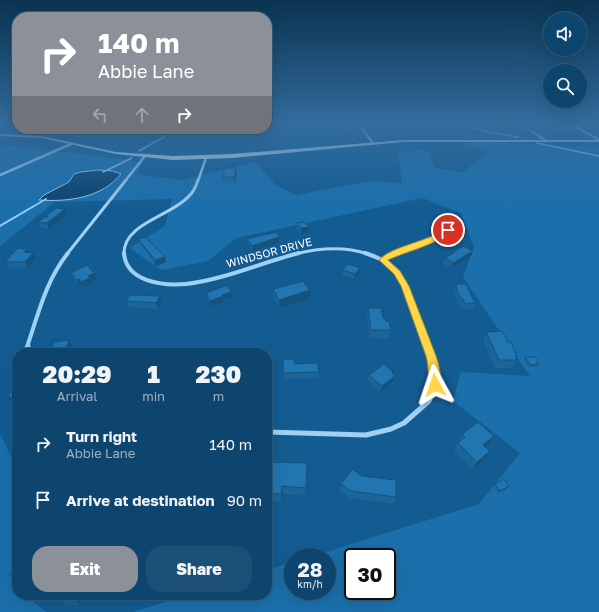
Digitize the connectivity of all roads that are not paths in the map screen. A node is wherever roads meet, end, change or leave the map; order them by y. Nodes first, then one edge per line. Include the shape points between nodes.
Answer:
1 (56, 151) edge
2 (104, 151) edge
3 (289, 151) edge
4 (145, 156) junction
5 (206, 158) junction
6 (0, 175) edge
7 (448, 230) dead end
8 (383, 260) junction
9 (27, 348) edge
10 (272, 432) edge

1 - 6 street
2 - 4 street
3 - 5 street
4 - 5 street
4 - 9 street via 58,265
5 - 8 street, WINDSOR DRIVE via 190,196 139,228 127,240 124,260 137,275 152,282 190,283 291,255 327,248 349,249
7 - 8 street via 438,237
8 - 10 street, WINDSOR DRIVE via 402,279 431,356 435,385 429,401 404,423 366,435

